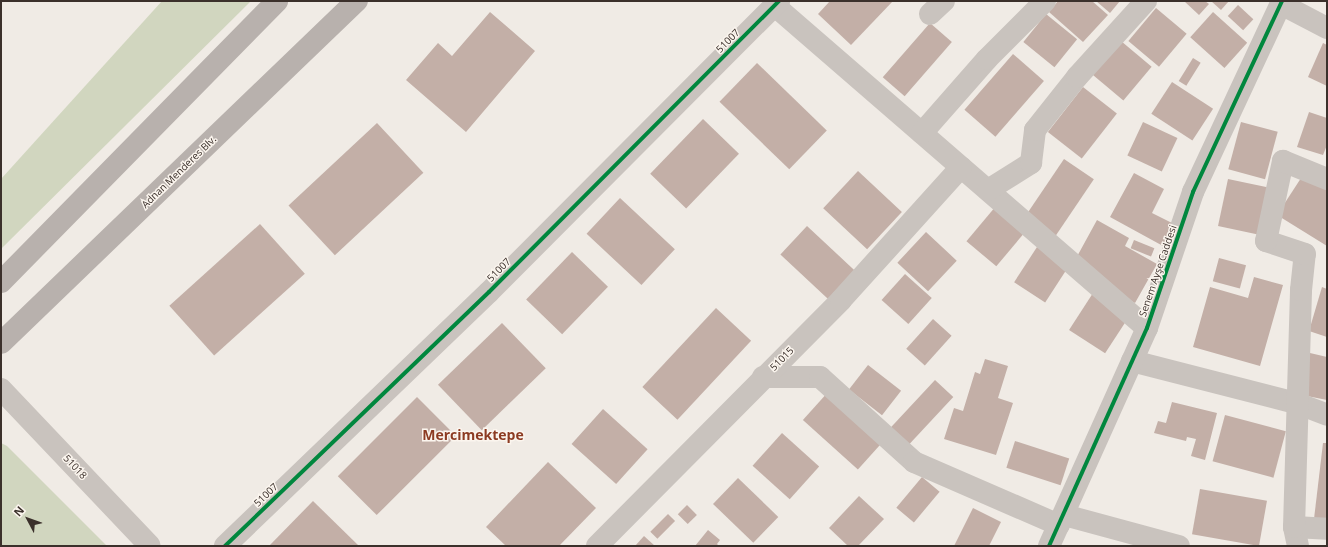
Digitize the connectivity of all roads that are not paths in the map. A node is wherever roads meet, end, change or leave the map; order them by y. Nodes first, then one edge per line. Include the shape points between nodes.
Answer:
1 (277, 1) edge
2 (358, 1) edge
3 (1045, 1) edge
4 (1146, 1) edge
5 (1282, 2) edge
6 (777, 3) edge
7 (1327, 28) edge
8 (922, 133) junction
9 (961, 167) junction
10 (1327, 179) edge
11 (988, 190) junction
12 (4, 276) edge
13 (1147, 328) junction
14 (1, 343) edge
15 (1132, 362) junction
16 (763, 377) junction
17 (1, 389) edge
18 (1299, 404) junction
19 (1327, 415) edge
20 (1062, 520) junction
21 (1327, 529) edge
22 (1296, 536) edge
23 (150, 546) edge
24 (225, 546) edge
25 (598, 546) edge
26 (1049, 546) edge
27 (1179, 546) edge

1 - 12 main road
2 - 14 main road, Adnan Menderes Blv.
3 - 8 street via 986,58
4 - 11 street via 1077,77 1035,130 1031,163
5 - 7 street
5 - 13 street, Senem Ayşe Caddesi via 1193,192
6 - 8 street
6 - 24 street, 51007 via 489,292
8 - 9 street
9 - 11 street
9 - 16 street, 51015 via 841,300
10 - 18 street via 1283,162 1266,241 1305,254 1300,290
11 - 13 street
13 - 15 street, Senem Ayşe Caddesi
15 - 18 street
15 - 20 street, Senem Ayşe Caddesi
16 - 20 street via 820,377 914,462
16 - 25 street, 51015
17 - 23 street, 51018
18 - 19 street
18 - 22 street
20 - 26 street, Senem Ayşe Caddesi
20 - 27 street
21 - 22 street

